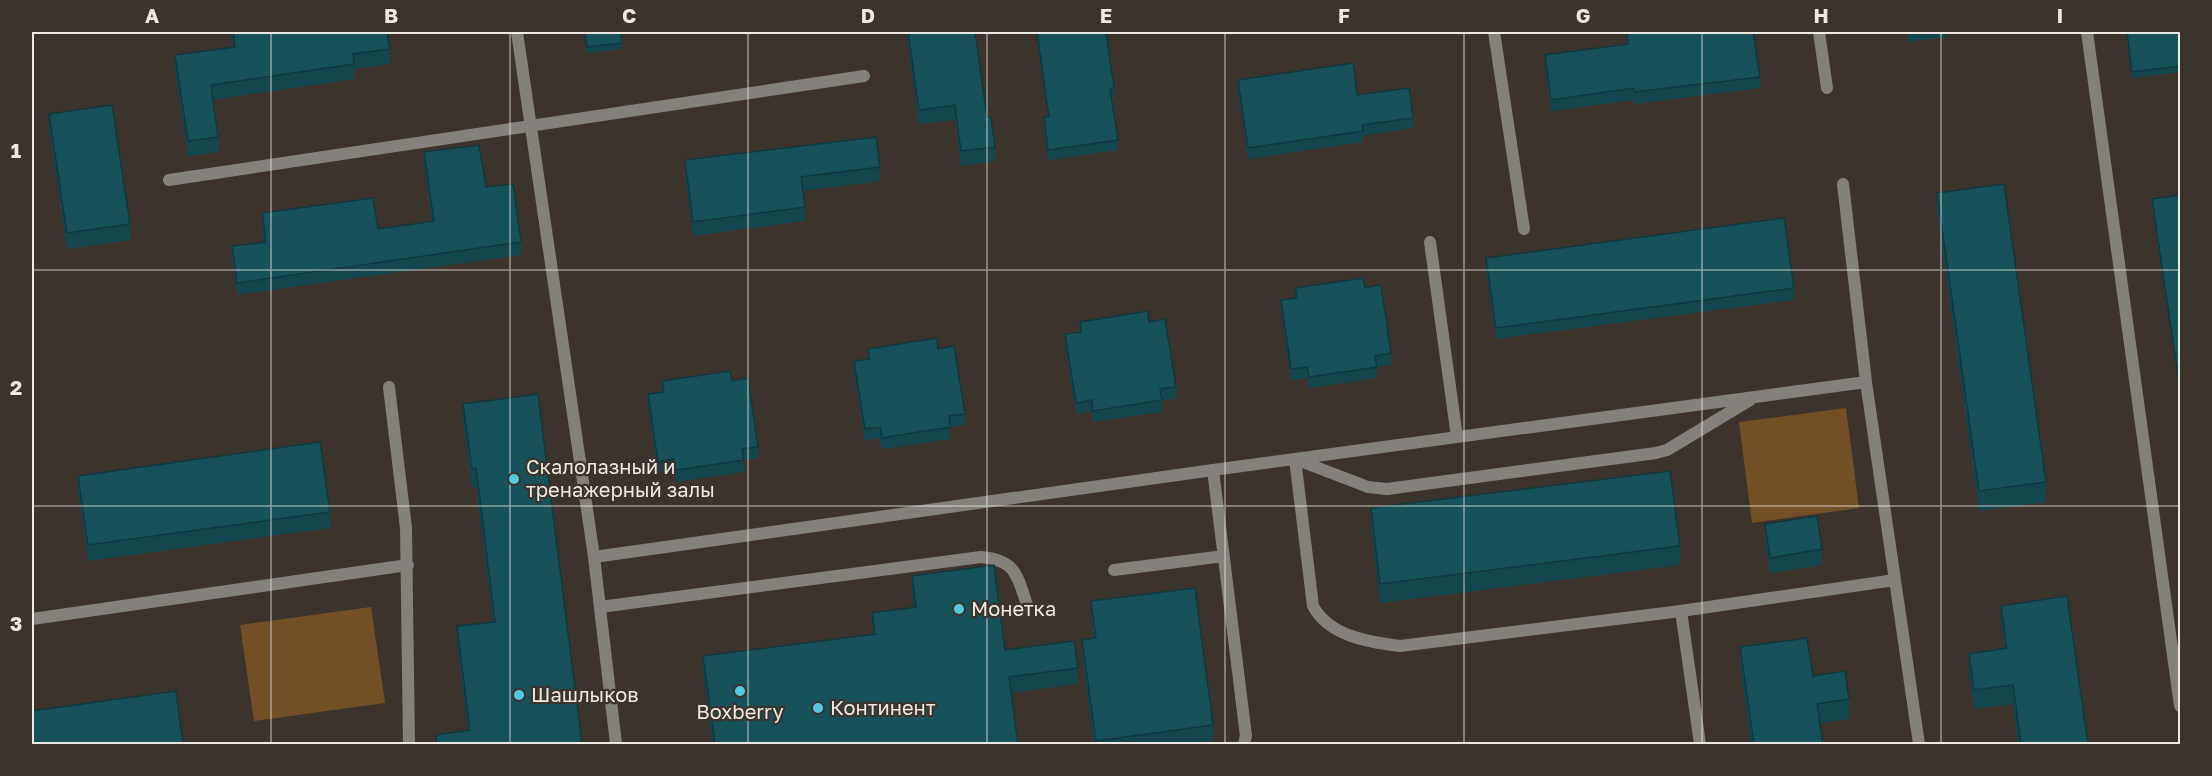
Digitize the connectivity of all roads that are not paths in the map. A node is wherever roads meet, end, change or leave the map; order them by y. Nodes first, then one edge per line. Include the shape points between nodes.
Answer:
1 (517, 32) edge
2 (1494, 32) edge
3 (1819, 32) edge
4 (2087, 32) edge
5 (864, 76) dead end
6 (1827, 88) dead end
7 (531, 125) junction
8 (169, 180) dead end
9 (1843, 184) dead end
10 (1524, 229) dead end
11 (1430, 242) dead end
12 (1866, 382) junction
13 (389, 387) dead end
14 (1756, 397) junction
15 (1457, 437) junction
16 (1295, 459) junction
17 (1213, 470) junction
18 (1224, 556) junction
19 (594, 557) junction
20 (408, 565) junction
21 (1114, 570) dead end
22 (1895, 580) junction
23 (1027, 605) dead end
24 (600, 607) junction
25 (1681, 611) junction
26 (32, 620) edge
27 (2181, 706) edge
28 (409, 744) edge
29 (616, 744) edge
30 (1244, 744) edge
31 (1700, 744) edge
32 (1919, 744) edge

1 - 7 street
2 - 10 street
3 - 6 street
4 - 27 street
5 - 7 street
7 - 8 street
7 - 19 street
9 - 12 street
11 - 15 street
12 - 14 street
12 - 22 street
13 - 20 street
14 - 15 street
14 - 16 street via 1668,450 1644,455 1387,489 1368,487
15 - 16 street
16 - 17 street
16 - 25 street via 1313,606 1328,625 1363,640 1400,646
17 - 18 street
17 - 19 street
18 - 21 street
18 - 30 street
19 - 24 street
20 - 26 street
20 - 28 street
22 - 25 street
22 - 32 street
23 - 24 street via 1008,563 981,557
24 - 29 street
25 - 31 street

